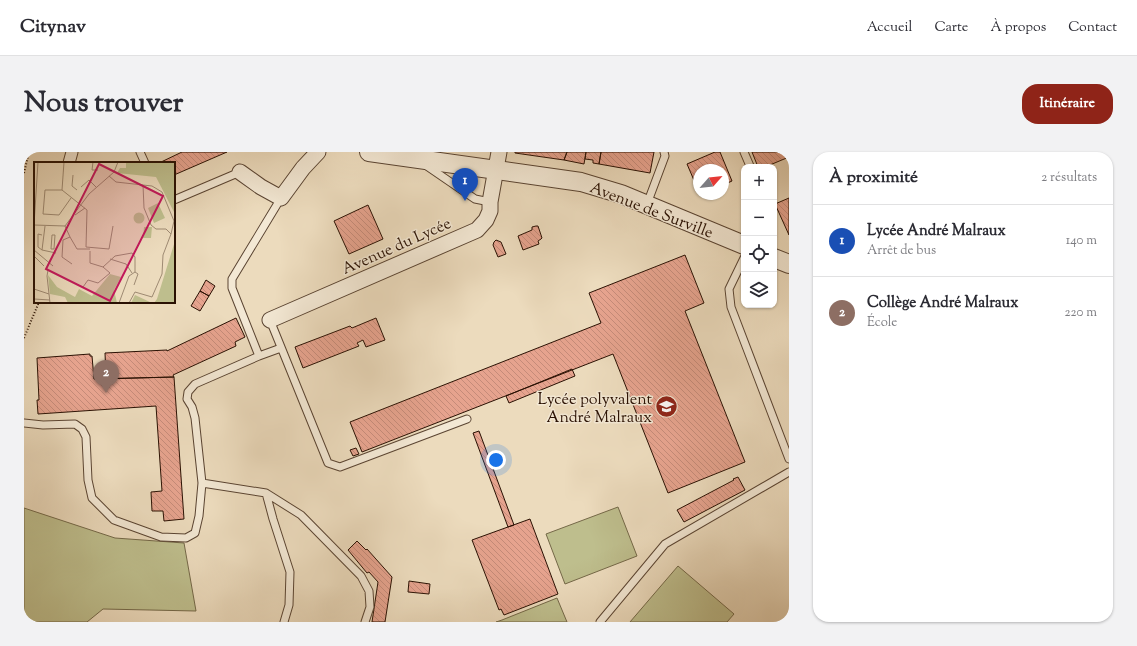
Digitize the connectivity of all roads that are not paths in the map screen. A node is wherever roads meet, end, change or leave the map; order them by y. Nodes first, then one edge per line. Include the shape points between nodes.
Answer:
1 (72, 152) edge
2 (140, 152) edge
3 (318, 152) edge
4 (369, 152) edge
5 (499, 152) edge
6 (664, 152) edge
7 (744, 152) edge
8 (416, 158) junction
9 (69, 162) edge
10 (145, 162) edge
11 (749, 164) edge
12 (496, 170) junction
13 (240, 172) joint
14 (281, 198) junction
15 (175, 200) edge
16 (490, 202) junction
17 (647, 204) junction
18 (741, 244) edge
19 (777, 259) edge
20 (789, 264) edge
21 (741, 265) edge
22 (270, 320) joint
23 (281, 348) junction
24 (259, 356) junction
25 (467, 419) dead end
26 (24, 423) edge
27 (789, 459) edge
28 (789, 472) edge
29 (202, 483) junction
30 (266, 493) junction
31 (284, 622) edge
32 (365, 622) edge
33 (600, 622) edge

1 - 9 street
2 - 10 lane
3 - 14 street
4 - 8 street, Avenue de Surville
5 - 12 street, Avenue du Lycée
6 - 17 lane via 665,156
7 - 11 lane
8 - 12 street, Avenue de Surville
8 - 16 lane via 475,199
12 - 16 street, Avenue du Lycée
12 - 17 street, Avenue de Surville via 581,182
13 - 14 street via 261,188
13 - 15 lane
14 - 24 lane via 232,279 234,297
16 - 22 street, Avenue du Lycée via 486,220 477,230
17 - 18 street, Avenue de Surville
19 - 20 street
21 - 27 lane via 730,289 731,307
22 - 23 lane
23 - 24 lane
23 - 25 lane via 328,463 340,467
24 - 29 lane via 195,384 188,392 187,399 195,418
26 - 29 lane via 75,424 82,429 86,437 88,480 92,498 114,520 161,537 186,538 195,533
28 - 33 lane via 665,544
29 - 30 lane
30 - 31 lane via 290,572 289,605
30 - 32 lane via 301,515 361,576 369,591 370,608

